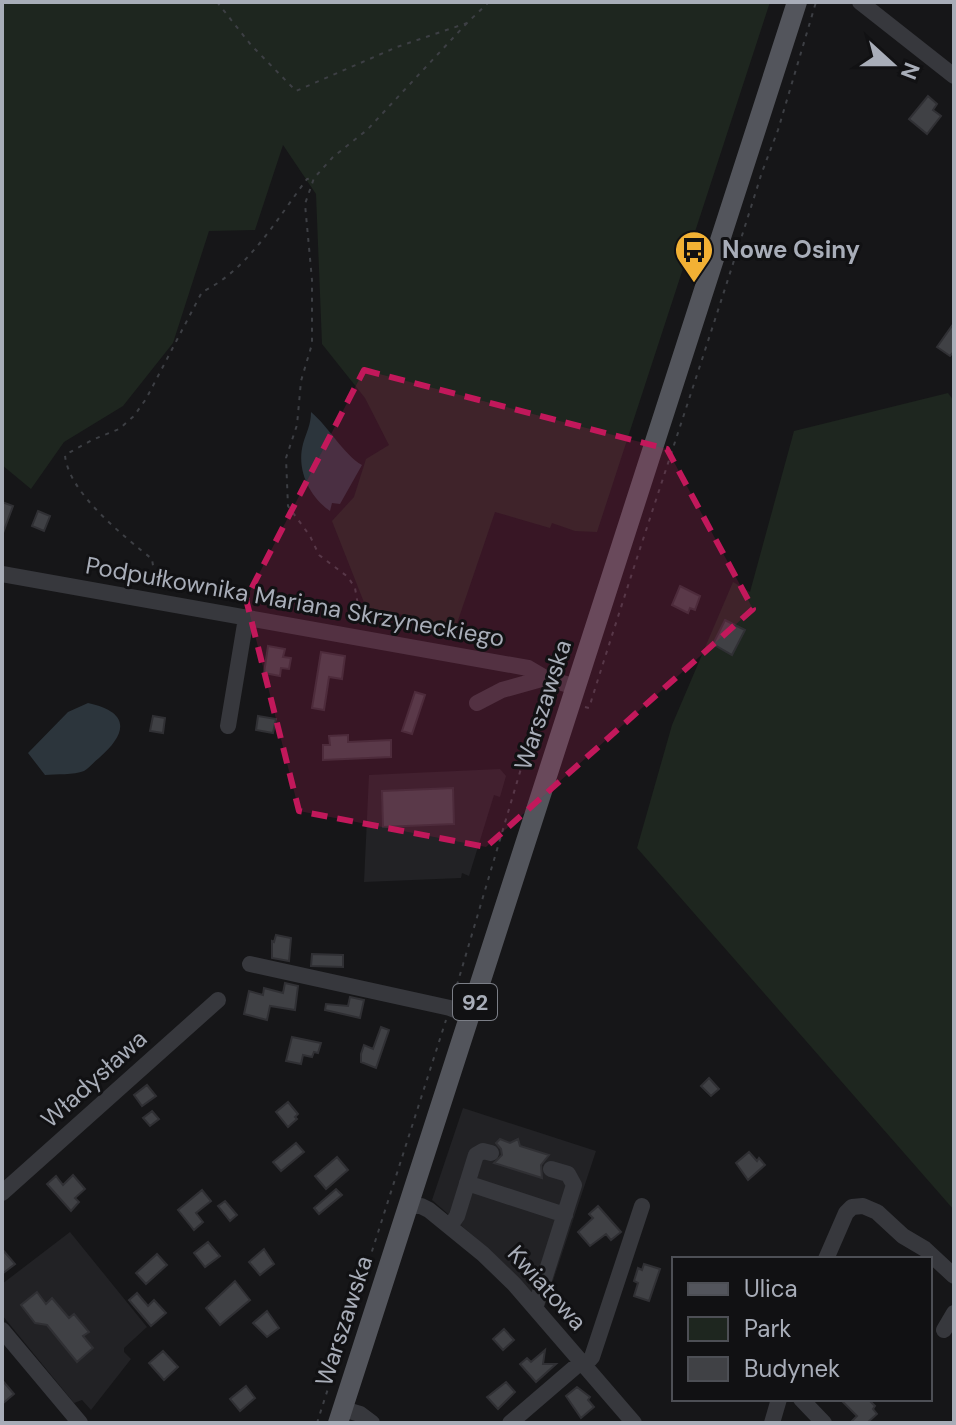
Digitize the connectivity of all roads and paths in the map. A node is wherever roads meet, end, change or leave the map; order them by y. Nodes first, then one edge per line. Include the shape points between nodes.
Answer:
1 (217, 2) edge
2 (489, 2) edge
3 (797, 2) edge
4 (815, 2) edge
5 (860, 2) edge
6 (467, 23) junction
7 (954, 76) edge
8 (314, 178) junction
9 (2, 574) edge
10 (155, 603) junction
11 (246, 618) junction
12 (362, 638) junction
13 (545, 678) junction
14 (569, 693) junction
15 (477, 703) dead end
16 (589, 708) dead end
17 (228, 726) dead end
18 (250, 964) dead end
19 (218, 1000) dead end
20 (450, 1008) junction
21 (470, 1016) junction
22 (491, 1153) dead end
23 (551, 1169) dead end
24 (467, 1183) junction
25 (2, 1193) edge
26 (409, 1206) junction
27 (642, 1206) dead end
28 (565, 1215) junction
29 (450, 1226) junction
30 (827, 1257) edge
31 (954, 1276) edge
32 (535, 1308) junction
33 (954, 1313) edge
34 (2, 1330) edge
35 (944, 1330) dead end
36 (582, 1364) junction
37 (778, 1401) edge
38 (803, 1401) edge
39 (341, 1416) edge
40 (80, 1423) edge
41 (317, 1423) edge
42 (372, 1423) edge
43 (510, 1423) edge
44 (634, 1423) edge
45 (772, 1423) edge
46 (824, 1423) edge

1 - 6 path via 296,91
2 - 6 path
3 - 14 main road, Warszawska / 92
4 - 16 path
5 - 7 street
6 - 8 path
8 - 10 path via 307,179 238,268 202,292 146,399 126,425 65,455 72,476 97,509 152,559
8 - 12 path via 305,204 312,344 286,458 286,487 288,506 319,555 355,588
9 - 10 street, Podpułkownika Mariana Skrzyneckiego
10 - 11 street, Podpułkownika Mariana Skrzyneckiego
11 - 12 street, Podpułkownika Mariana Skrzyneckiego
11 - 17 street
12 - 13 street, Podpułkownika Mariana Skrzyneckiego via 528,668
13 - 14 street, Podpułkownika Mariana Skrzyneckiego
13 - 15 street
14 - 20 path via 547,694
14 - 21 main road, Warszawska / 92
18 - 20 street
19 - 25 street, Władysława
20 - 21 street
20 - 41 path
21 - 26 main road, Warszawska / 92
22 - 24 street via 476,1155
23 - 28 street via 568,1174 574,1185
24 - 28 street
24 - 29 street
26 - 29 street, Kwiatowa via 421,1206
26 - 39 main road, Warszawska / 92
27 - 36 street via 592,1357
28 - 32 street
29 - 32 street, Kwiatowa
30 - 31 street via 846,1213 863,1206
32 - 36 street, Kwiatowa
33 - 35 street
34 - 40 street
36 - 43 street
36 - 44 street, Kwiatowa
37 - 45 street
38 - 46 street
39 - 42 street via 360,1414

